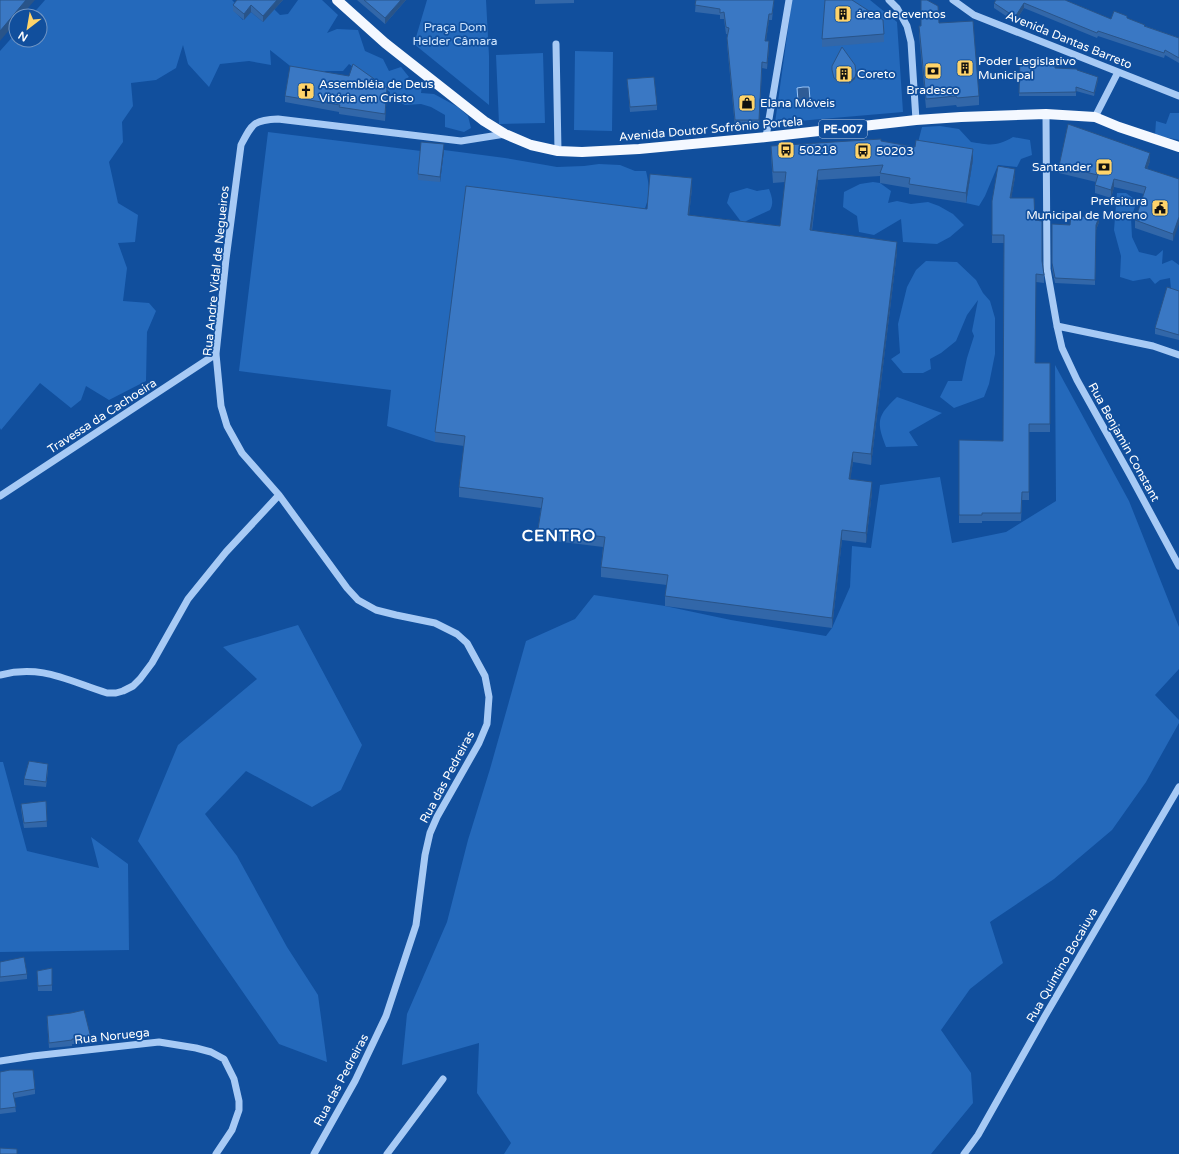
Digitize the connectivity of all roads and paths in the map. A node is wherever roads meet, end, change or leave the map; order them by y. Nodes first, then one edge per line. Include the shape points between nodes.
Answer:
1 (336, 0) edge
2 (789, 0) edge
3 (889, 0) edge
4 (953, 0) edge
5 (556, 44) dead end
6 (1118, 72) junction
7 (1179, 96) edge
8 (1046, 114) junction
9 (1095, 117) junction
10 (916, 120) junction
11 (505, 134) junction
12 (766, 137) junction
13 (1179, 147) edge
14 (558, 151) junction
15 (1057, 326) junction
16 (216, 354) junction
17 (1179, 355) edge
18 (279, 495) junction
19 (0, 496) edge
20 (1179, 566) edge
21 (0, 675) edge
22 (1179, 788) edge
23 (0, 1061) edge
24 (443, 1079) dead end
25 (216, 1154) edge
26 (314, 1154) edge
27 (387, 1154) edge
28 (964, 1154) edge

1 - 11 main road, PE-007 via 385,43 484,121
2 - 12 street
3 - 10 street via 908,26
4 - 6 street, Avenida Dantas Barreto via 974,15
5 - 14 street
6 - 7 street, Avenida Dantas Barreto
6 - 9 street
8 - 9 main road, Avenida Doutor Sofrônio Portela / PE-007
8 - 10 main road, Avenida Doutor Sofrônio Portela / PE-007
8 - 15 street, Rua Benjamin Constant via 1048,269
9 - 13 main road, Avenida Doutor Sofrônio Portela / PE-007
10 - 12 main road, Avenida Doutor Sofrônio Portela / PE-007
11 - 14 main road, Avenida Doutor Sofrônio Portela / PE-007 via 532,145
11 - 16 street, Rua Andre Vidal de Negueiros via 460,140 278,119 263,119 254,124 241,145
12 - 14 main road, Avenida Doutor Sofrônio Portela / PE-007 via 639,150
15 - 17 street via 1153,346
15 - 20 street, Rua Benjamin Constant via 1067,361
16 - 18 street, Rua Andre Vidal de Negueiros via 227,426 242,453
16 - 19 street, Travessa da Cachoeira
18 - 21 street via 226,552 188,599 152,663 133,686 116,693 107,693 49,673 28,671
18 - 26 street, Rua das Pedreiras via 358,600 376,610 435,623 457,634 467,643 485,676 489,697 487,724 479,743 430,833 416,925 386,1016
22 - 28 street, Rua Quintino Bocaiuva
23 - 25 street, Rua Noruega via 159,1042 211,1052 224,1059 234,1079 239,1101 239,1110 232,1130
24 - 27 street

